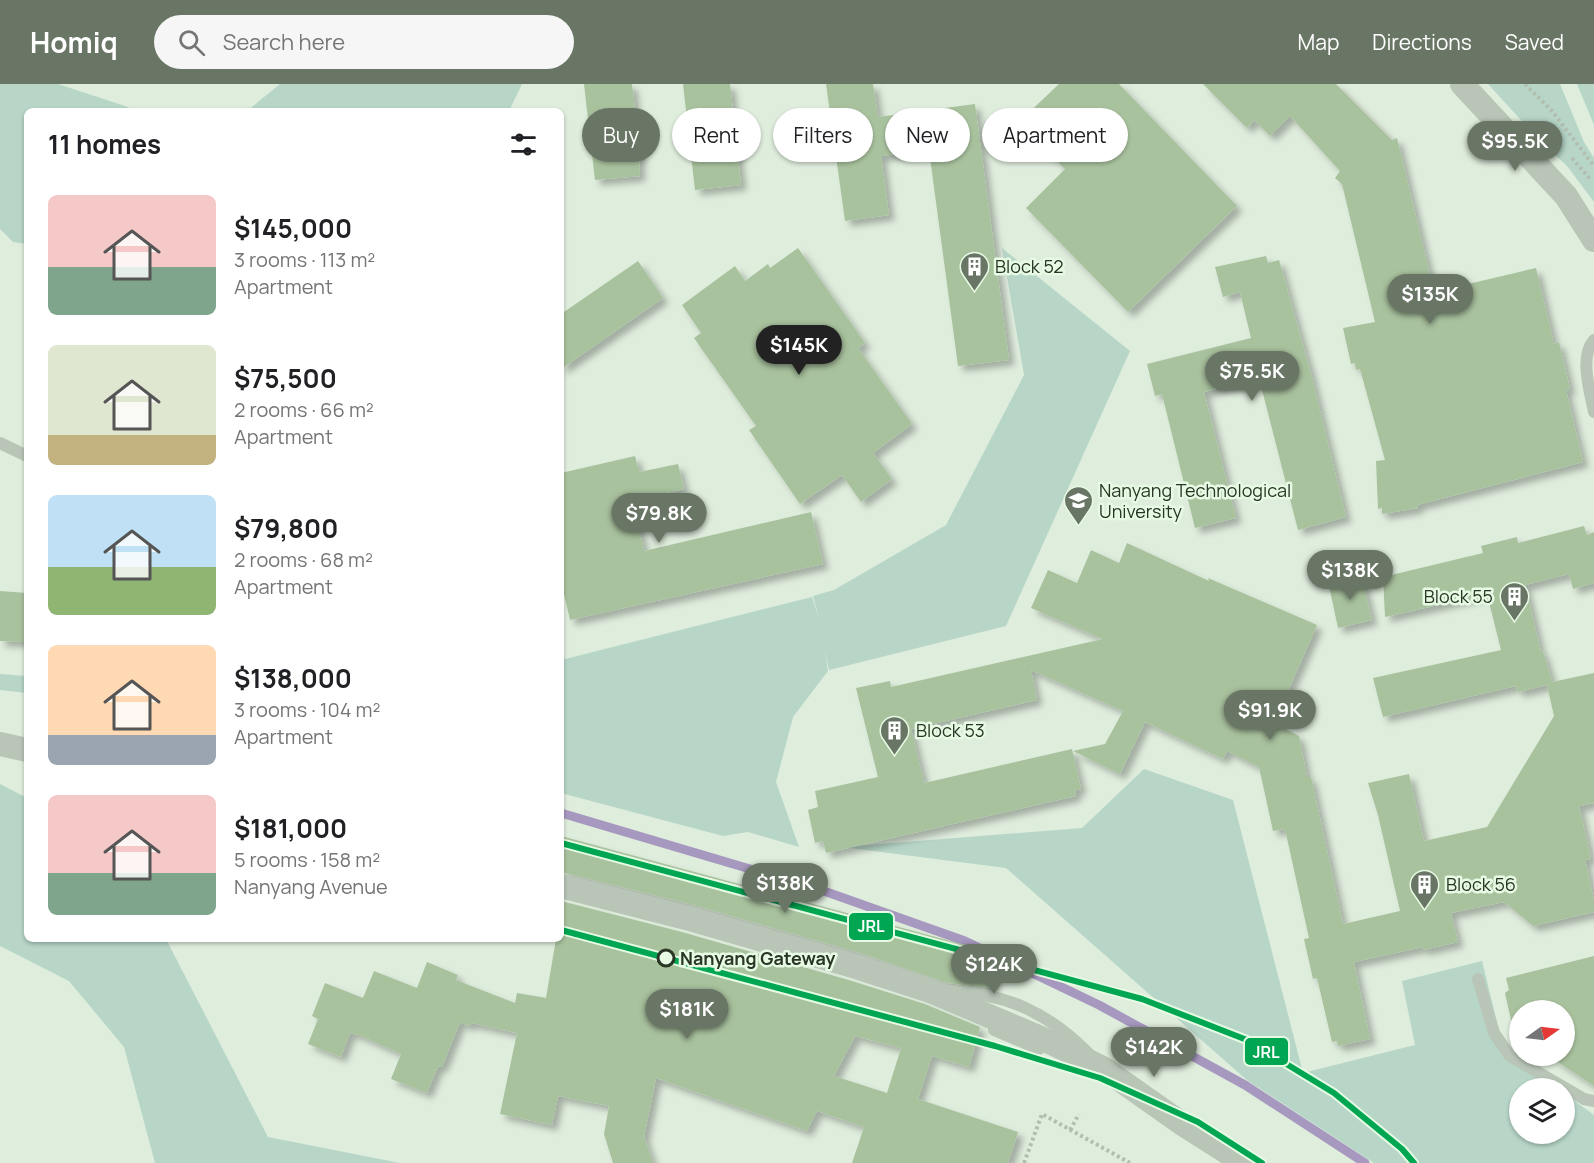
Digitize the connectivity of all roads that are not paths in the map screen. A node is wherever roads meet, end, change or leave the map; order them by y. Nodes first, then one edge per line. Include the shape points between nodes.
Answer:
1 (1462, 84) edge
2 (1594, 240) edge
3 (1594, 340) edge
4 (1594, 412) edge
5 (0, 443) edge
6 (24, 455) edge
7 (0, 744) edge
8 (24, 749) edge
9 (564, 887) edge
10 (1478, 979) dead end
11 (1594, 1101) edge
12 (1244, 1163) edge

1 - 2 street via 1566,196
3 - 4 lane via 1588,346 1586,365
5 - 6 lane
7 - 8 street
9 - 12 street via 686,918 930,991 1102,1068
10 - 11 lane via 1494,1034 1510,1056

